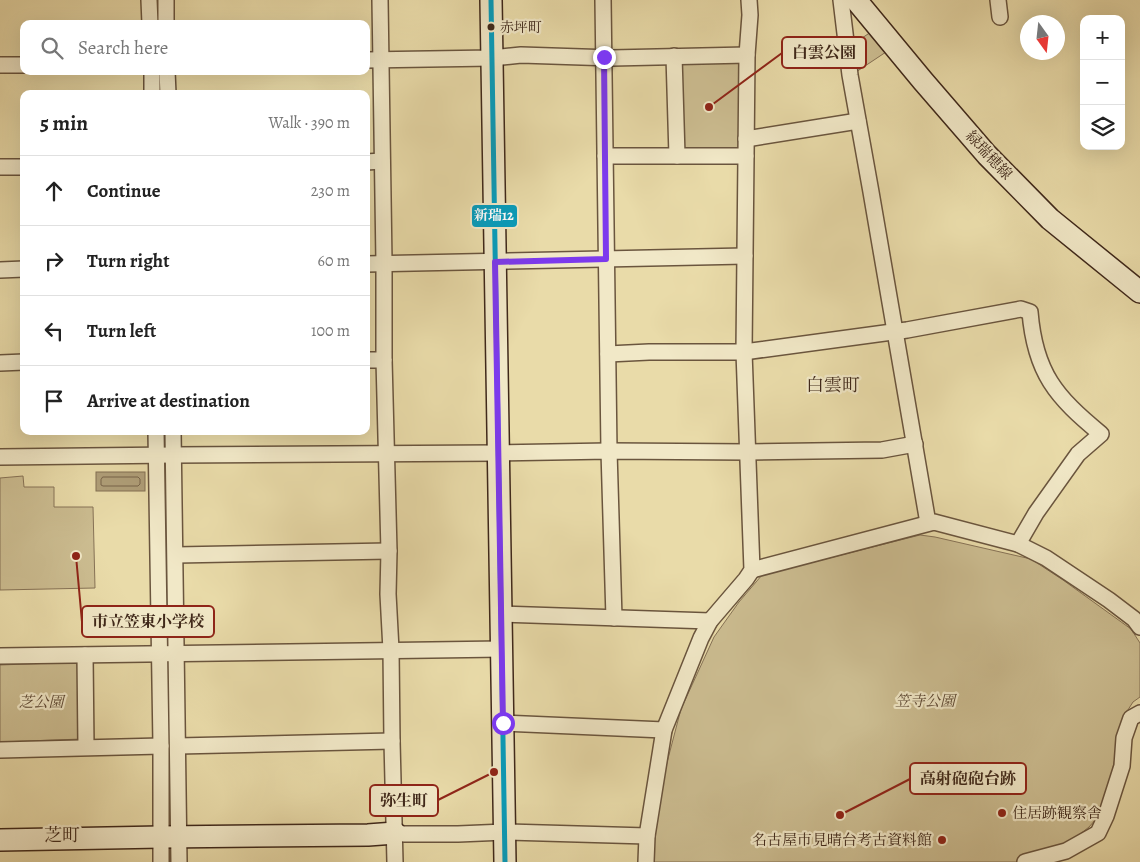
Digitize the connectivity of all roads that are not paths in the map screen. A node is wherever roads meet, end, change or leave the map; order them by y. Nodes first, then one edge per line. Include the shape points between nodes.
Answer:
1 (149, 0) edge
2 (166, 0) edge
3 (380, 0) edge
4 (491, 0) edge
5 (603, 0) edge
6 (749, 0) edge
7 (841, 0) edge
8 (856, 0) edge
9 (998, 0) edge
10 (1000, 18) dead end
11 (150, 20) edge
12 (166, 20) edge
13 (747, 55) junction
14 (674, 56) junction
15 (604, 57) junction
16 (492, 58) junction
17 (370, 60) edge
18 (382, 60) junction
19 (0, 65) edge
20 (20, 65) edge
21 (152, 75) edge
22 (167, 75) edge
23 (152, 90) edge
24 (168, 90) edge
25 (858, 121) junction
26 (746, 139) junction
27 (605, 156) junction
28 (676, 156) junction
29 (746, 156) junction
30 (382, 161) junction
31 (370, 162) edge
32 (0, 167) edge
33 (20, 167) edge
34 (745, 256) junction
35 (606, 259) junction
36 (495, 262) junction
37 (384, 263) junction
38 (370, 264) edge
39 (20, 269) edge
40 (0, 270) edge
41 (1140, 292) edge
42 (894, 331) junction
43 (744, 352) junction
44 (608, 354) junction
45 (370, 360) edge
46 (384, 360) junction
47 (20, 362) edge
48 (0, 363) edge
49 (156, 435) edge
50 (173, 435) edge
51 (915, 444) junction
52 (609, 451) junction
53 (748, 452) junction
54 (387, 453) junction
55 (498, 453) junction
56 (156, 455) junction
57 (174, 455) junction
58 (0, 458) edge
59 (928, 523) junction
60 (1018, 544) junction
61 (389, 551) junction
62 (176, 555) junction
63 (752, 570) junction
64 (501, 614) junction
65 (614, 618) junction
66 (710, 621) junction
67 (1140, 626) edge
68 (502, 649) junction
69 (391, 650) junction
70 (159, 654) junction
71 (176, 654) junction
72 (85, 655) junction
73 (0, 656) edge
74 (1140, 713) edge
75 (503, 723) junction
76 (664, 730) junction
77 (392, 740) junction
78 (161, 746) junction
79 (178, 746) junction
80 (86, 747) junction
81 (0, 750) edge
82 (504, 832) junction
83 (395, 833) junction
84 (647, 836) junction
85 (170, 837) junction
86 (0, 840) edge
87 (1032, 861) edge
88 (162, 862) edge
89 (179, 862) edge
90 (395, 862) edge
91 (505, 862) edge
92 (646, 862) edge

1 - 11 street
2 - 12 street
3 - 18 street
4 - 16 street
5 - 15 street
6 - 13 street
7 - 25 street
8 - 41 street, 緑瑞穂線 via 987,155 1050,219
9 - 10 street
13 - 14 street
13 - 26 street
14 - 15 street
14 - 28 street
15 - 16 street via 521,55
15 - 27 street
16 - 18 street
16 - 36 street
17 - 18 street
18 - 30 street
19 - 20 street
21 - 23 street
22 - 24 street
25 - 26 street
25 - 42 street
26 - 29 street
27 - 28 street
27 - 35 street
28 - 29 street
29 - 34 street
30 - 31 street
30 - 37 street
32 - 33 street
34 - 35 street
34 - 43 street
35 - 36 street
35 - 44 street
36 - 37 street
36 - 55 street
37 - 38 street
37 - 46 street
39 - 40 street
42 - 43 street
42 - 51 street
42 - 60 street via 1021,309 1030,312 1037,353 1053,387 1101,434 1078,454
43 - 44 street
43 - 53 street
44 - 52 street
45 - 46 street
46 - 54 street
47 - 48 street
49 - 56 street
50 - 57 street
51 - 53 street via 882,450
51 - 59 street
52 - 53 street
52 - 55 street
52 - 65 street
53 - 63 street
54 - 55 street
54 - 57 street
54 - 61 street
55 - 64 street
56 - 57 street
56 - 58 street
56 - 70 street
57 - 62 street
59 - 60 street
59 - 63 street
60 - 67 street via 1046,558 1109,600
61 - 62 street
61 - 69 street
62 - 71 street
63 - 66 street
64 - 65 street
64 - 68 street
65 - 66 street
66 - 76 street
68 - 69 street
68 - 75 street
69 - 71 street
69 - 77 street
70 - 71 street
70 - 72 street
70 - 78 street
71 - 79 street
72 - 73 street
72 - 80 street
74 - 87 street via 1132,718 1124,738 1122,766 1098,833 1066,852
75 - 76 street
75 - 82 street
76 - 84 street
77 - 79 street
77 - 83 street
78 - 80 street
78 - 85 street
79 - 85 street
80 - 81 street
82 - 83 street
82 - 84 street
82 - 91 street
83 - 85 street
83 - 90 street
84 - 92 street
85 - 86 street
85 - 88 street
85 - 89 street

